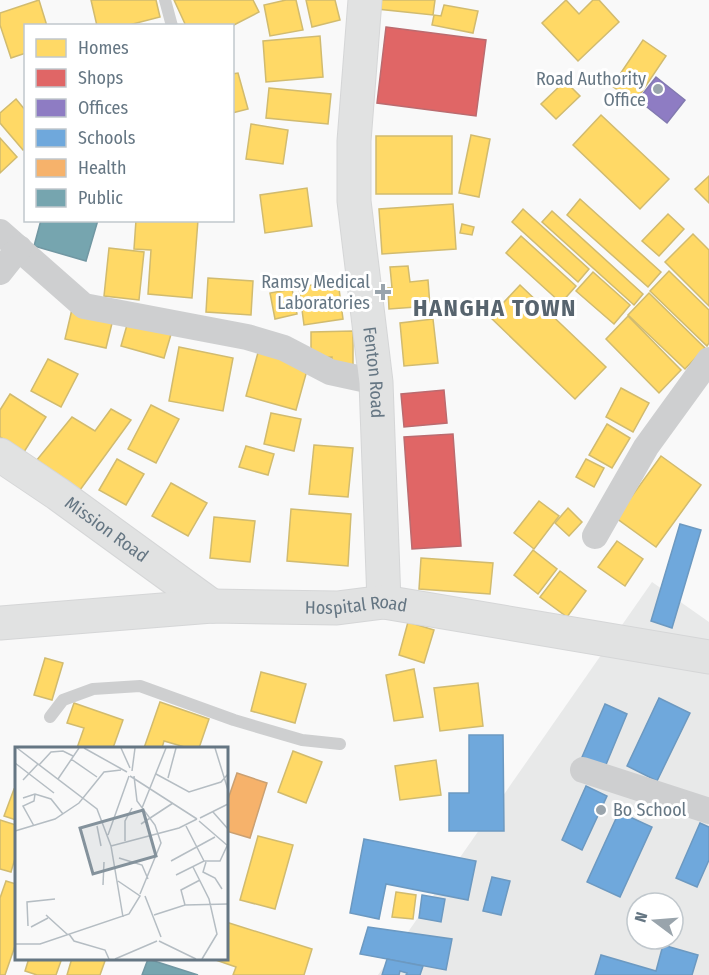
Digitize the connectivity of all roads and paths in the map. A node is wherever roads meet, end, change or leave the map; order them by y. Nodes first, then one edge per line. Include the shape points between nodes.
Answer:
1 (165, 0) edge
2 (365, 0) edge
3 (171, 24) edge
4 (9, 240) edge
5 (0, 272) edge
6 (709, 360) edge
7 (376, 382) junction
8 (0, 455) edge
9 (595, 536) dead end
10 (384, 602) junction
11 (212, 606) junction
12 (0, 623) edge
13 (709, 657) edge
14 (50, 717) dead end
15 (340, 744) dead end
16 (584, 770) dead end
17 (709, 811) edge

1 - 3 lane
2 - 7 street, Fenton Road via 354,141 354,201
4 - 5 street
4 - 7 street via 84,306 247,337 284,348 330,372
6 - 9 street via 646,447
7 - 10 street, Fenton Road
8 - 11 street, Mission Road
10 - 11 street, Hospital Road via 337,608
10 - 13 street, Hospital Road
11 - 12 street, Hospital Road
14 - 15 lane via 63,699 93,689 140,686 302,740
16 - 17 street

